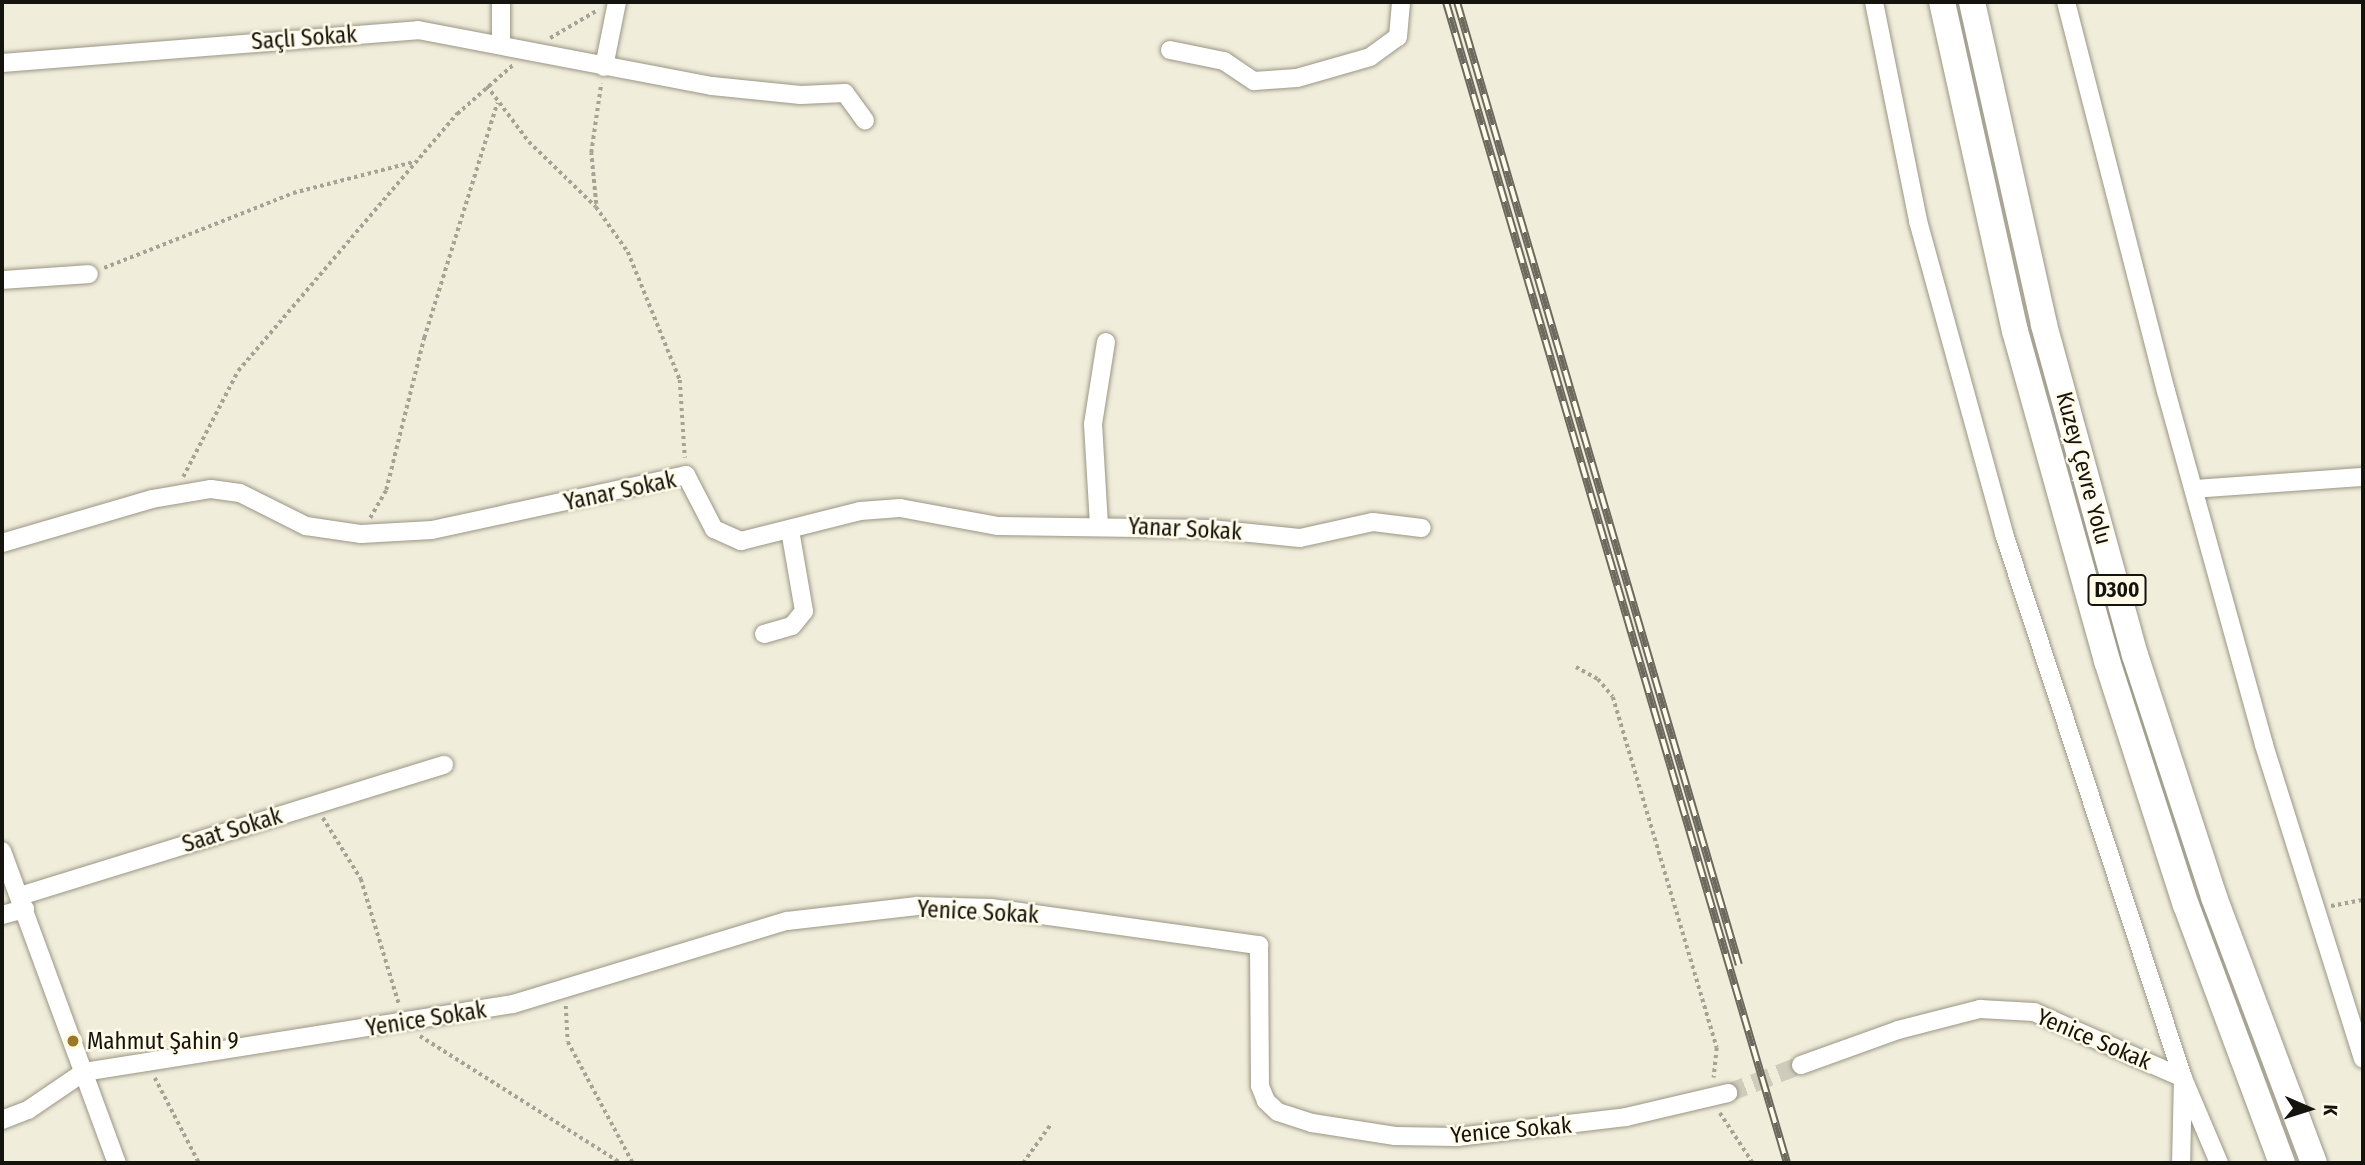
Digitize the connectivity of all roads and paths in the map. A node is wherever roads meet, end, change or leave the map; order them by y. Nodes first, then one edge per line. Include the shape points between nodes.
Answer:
1 (501, 2) edge
2 (1401, 2) edge
3 (1874, 2) edge
4 (1942, 2) edge
5 (1972, 2) edge
6 (2066, 2) edge
7 (609, 5) edge
8 (501, 44) junction
9 (534, 50) junction
10 (1170, 50) dead end
11 (2, 63) edge
12 (604, 67) junction
13 (487, 86) junction
14 (497, 103) junction
15 (866, 121) dead end
16 (416, 162) junction
17 (596, 206) junction
18 (89, 274) joint
19 (2, 280) edge
20 (1106, 342) dead end
21 (686, 475) junction
22 (2363, 477) edge
23 (2194, 489) junction
24 (174, 494) junction
25 (1099, 525) junction
26 (1422, 528) dead end
27 (790, 530) junction
28 (361, 534) junction
29 (2, 543) edge
30 (764, 634) dead end
31 (1576, 667) dead end
32 (444, 765) dead end
33 (315, 804) junction
34 (2, 851) edge
35 (2363, 900) edge
36 (22, 902) junction
37 (2313, 910) junction
38 (2, 915) edge
39 (575, 989) junction
40 (405, 1023) junction
41 (2363, 1059) edge
42 (147, 1062) junction
43 (1801, 1065) tunnel mouth
44 (84, 1072) junction
45 (2183, 1077) junction
46 (1728, 1093) tunnel mouth
47 (1709, 1098) junction
48 (2, 1120) edge
49 (1051, 1124) dead end
50 (117, 1163) edge
51 (199, 1163) edge
52 (621, 1163) edge
53 (632, 1163) edge
54 (1023, 1163) edge
55 (1753, 1163) edge
56 (2181, 1163) edge
57 (2219, 1163) edge
58 (2282, 1163) edge
59 (2314, 1163) edge

1 - 8 street
2 - 10 street via 1398,37 1389,44 1370,57 1297,78 1254,81 1224,61
3 - 45 street via 1918,221 1979,449 2030,619
4 - 58 highway, Kuzey Çevre Yolu / D300 via 2015,331 2107,661 2186,905
5 - 59 highway, Kuzey Çevre Yolu / D300 via 2044,325 2135,655 2214,897
6 - 23 street
7 - 9 path
7 - 12 street
8 - 9 street, Saçlı Sokak
8 - 11 street, Saçlı Sokak via 418,30
9 - 12 street, Saçlı Sokak
9 - 13 path
12 - 15 street, Saçlı Sokak via 757,91 845,93
12 - 17 path via 591,153
13 - 14 path
13 - 16 path
14 - 17 path via 529,142
14 - 28 path via 424,338 386,490
16 - 18 path via 293,193
16 - 24 path via 237,371
17 - 21 path via 628,252 680,380
18 - 19 street
20 - 25 street via 1093,424
21 - 27 street, Yanar Sokak via 714,529 726,538 752,541
21 - 28 street, Yanar Sokak via 432,530
22 - 23 street
23 - 37 street
24 - 28 street, Yanar Sokak via 225,490 254,498 306,526
24 - 29 street, Yanar Sokak
25 - 26 street, Yanar Sokak via 1300,538 1373,522
25 - 27 street, Yanar Sokak via 998,526 900,508 860,511
27 - 30 street via 804,611 792,626
31 - 47 path via 1598,679 1613,697 1653,824 1717,1048
32 - 33 street, Saat Sokak
33 - 36 street, Saat Sokak
33 - 40 path via 361,879
34 - 36 street
35 - 37 path
36 - 38 street, Saat Sokak
36 - 44 street
37 - 41 street
39 - 40 street, Yenice Sokak
39 - 47 street, Yenice Sokak via 707,942 787,921 917,906 991,908 1259,945 1260,1086 1266,1101 1278,1112 1312,1123 1395,1136 1457,1137 1591,1122
39 - 53 path via 564,1015 568,1042
40 - 42 street, Yenice Sokak
40 - 52 path via 510,1097
42 - 44 street, Yenice Sokak
42 - 51 path
43 - 45 street, Yenice Sokak via 1919,1024 1997,1008 2052,1018
44 - 48 street via 28,1110
44 - 50 street
45 - 56 street
45 - 57 street
46 - 47 street, Yenice Sokak
47 - 55 path
49 - 54 path

